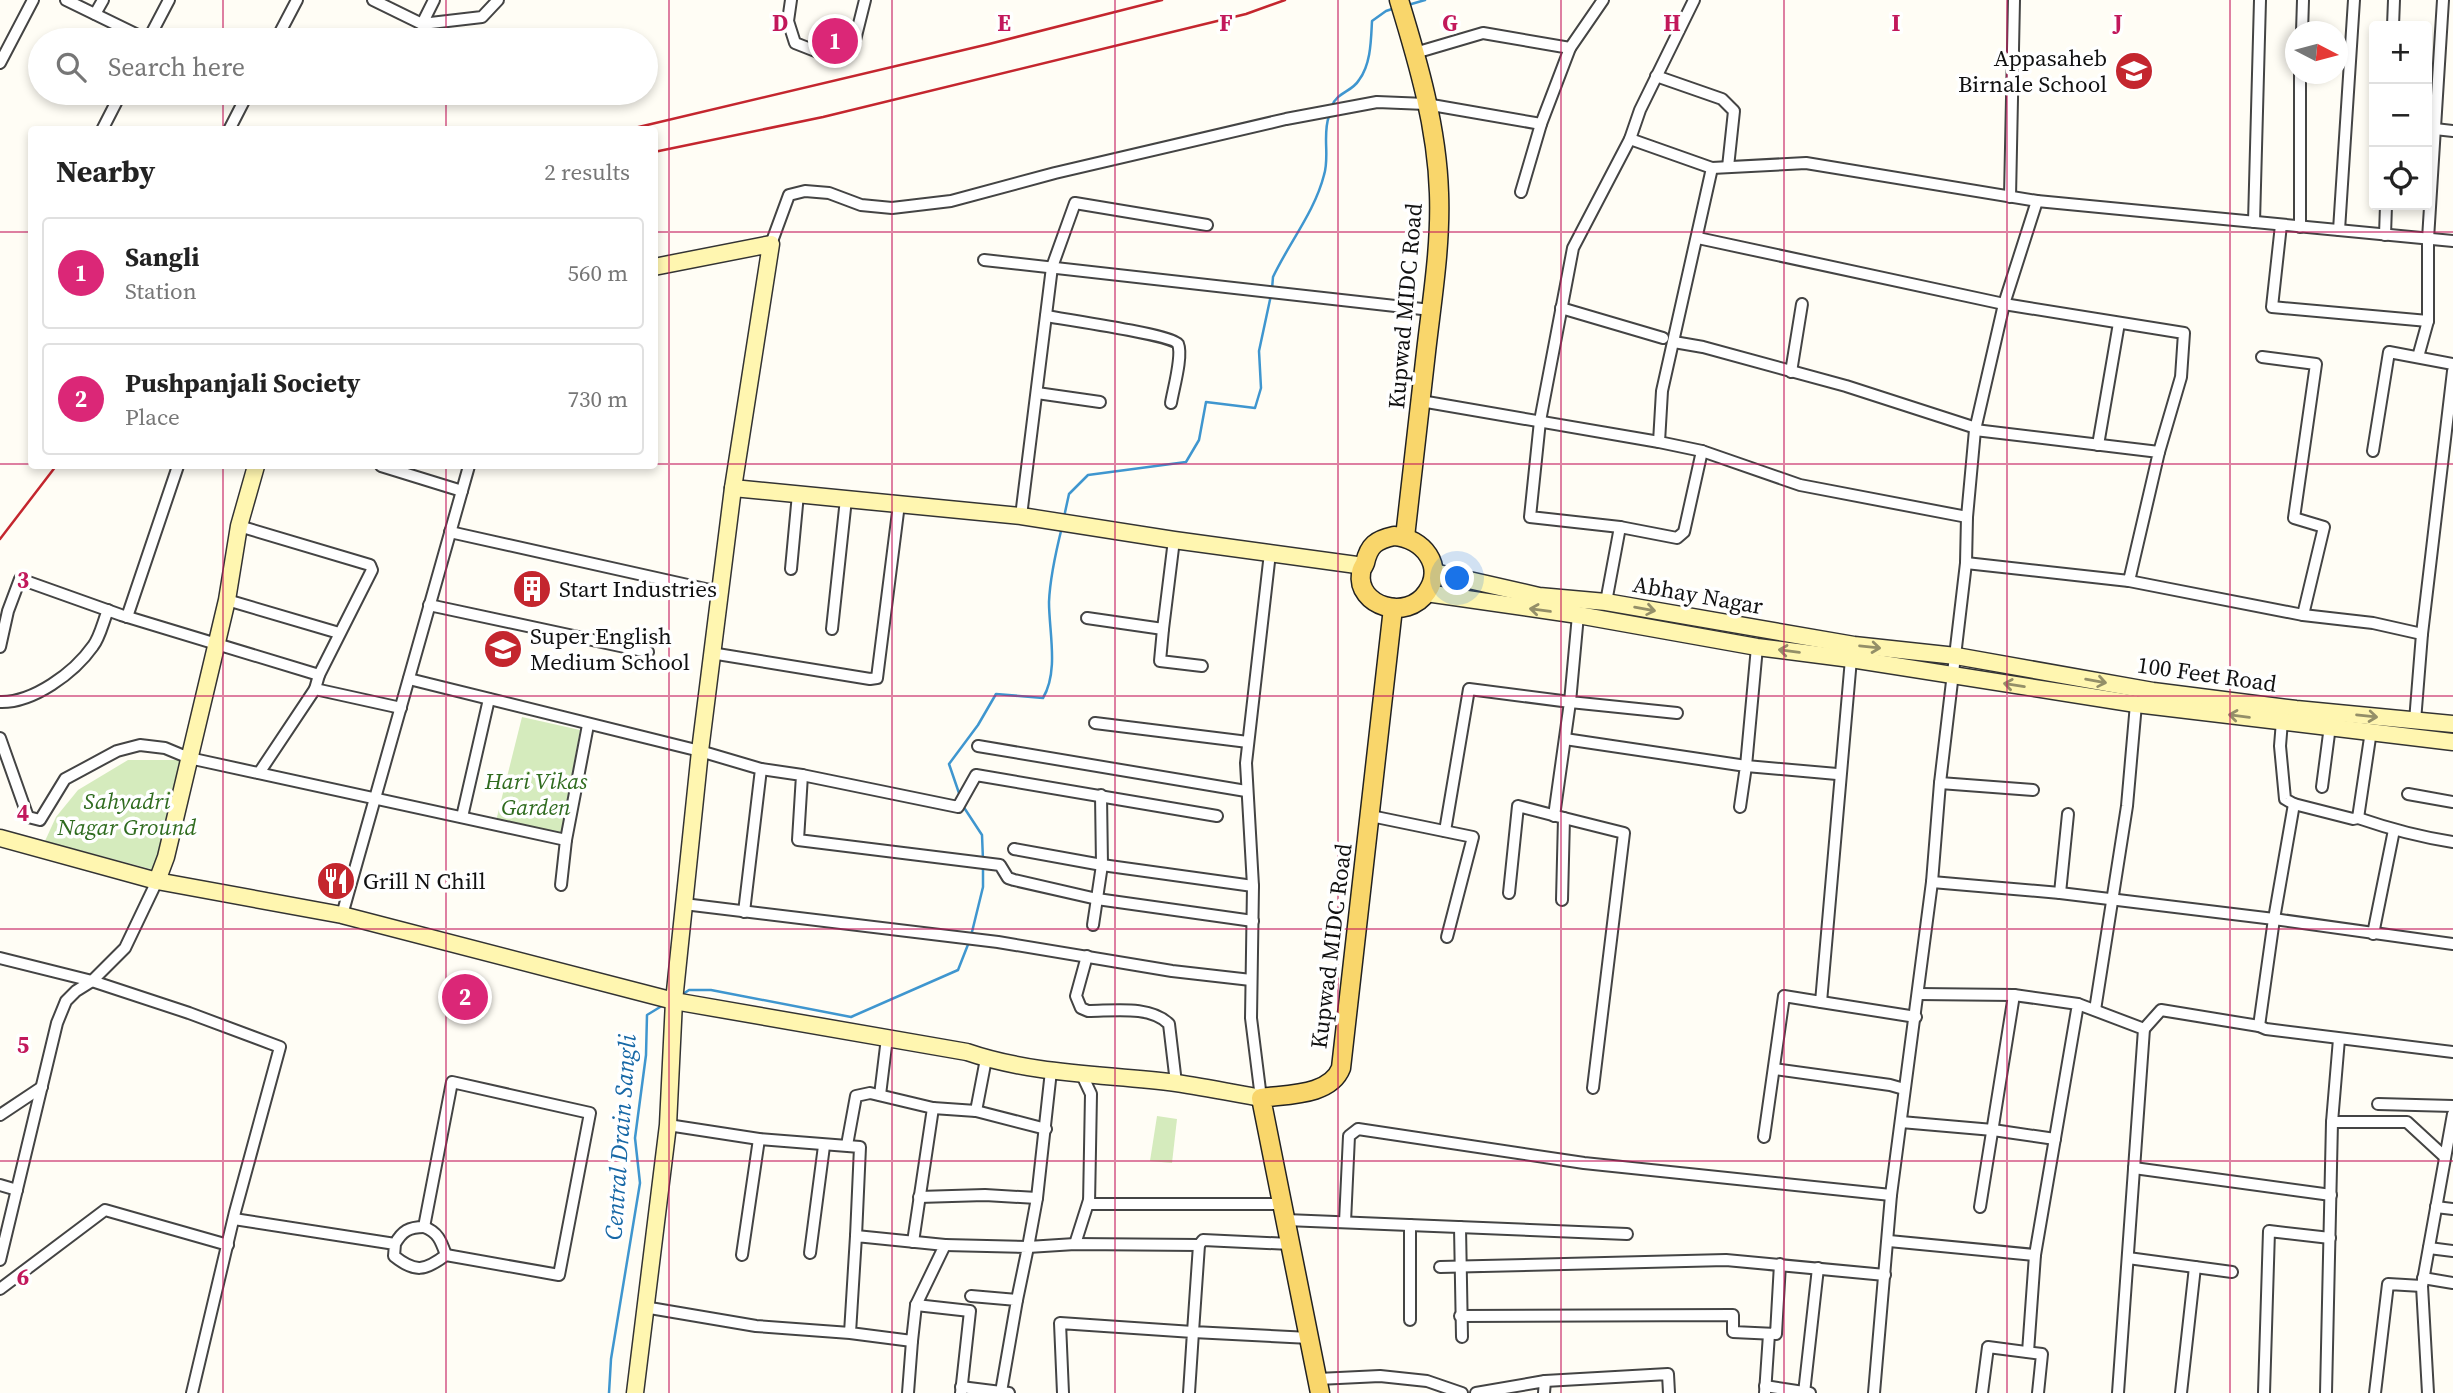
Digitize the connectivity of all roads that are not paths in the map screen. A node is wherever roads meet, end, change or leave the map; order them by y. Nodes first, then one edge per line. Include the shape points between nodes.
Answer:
1 (33, 0) edge
2 (66, 0) edge
3 (103, 0) edge
4 (169, 0) edge
5 (297, 0) edge
6 (373, 0) edge
7 (434, 0) edge
8 (498, 0) edge
9 (791, 0) edge
10 (865, 0) edge
11 (1399, 0) edge
12 (1603, 0) edge
13 (1694, 0) edge
14 (2014, 0) edge
15 (2260, 0) edge
16 (2303, 0) edge
17 (2354, 0) edge
18 (2394, 0) edge
19 (2443, 0) edge
20 (95, 15) junction
21 (2302, 21) edge
22 (2393, 21) edge
23 (422, 24) junction
24 (123, 28) edge
25 (154, 28) edge
26 (282, 28) edge
27 (1570, 48) junction
28 (1415, 53) junction
29 (0, 63) edge
30 (1656, 76) junction
31 (2300, 84) edge
32 (1426, 104) junction
33 (115, 105) edge
34 (242, 105) edge
35 (1541, 124) junction
36 (104, 126) edge
37 (231, 126) edge
38 (2435, 129) junction
39 (2453, 131) edge
40 (1630, 139) junction
41 (1728, 167) junction
42 (1712, 168) junction
43 (1521, 192) dead end
44 (2010, 197) junction
45 (2037, 201) junction
46 (2386, 210) edge
47 (2254, 222) junction
48 (1207, 225) dead end
49 (2281, 225) junction
50 (2300, 227) junction
51 (2339, 230) junction
52 (2385, 235) junction
53 (1698, 238) junction
54 (2428, 239) junction
55 (2453, 241) edge
56 (771, 244) junction
57 (984, 260) dead end
58 (658, 266) edge
59 (1052, 267) junction
60 (1802, 304) dead end
61 (2004, 304) junction
62 (1561, 308) junction
63 (1431, 310) junction
64 (1046, 316) junction
65 (2428, 321) junction
66 (2119, 323) junction
67 (1668, 340) junction
68 (2262, 357) dead end
69 (2418, 357) junction
70 (2453, 363) edge
71 (2453, 371) edge
72 (1791, 372) junction
73 (1037, 393) junction
74 (1421, 401) junction
75 (1100, 402) dead end
76 (1171, 403) dead end
77 (2450, 415) edge
78 (1540, 421) junction
79 (1975, 429) junction
80 (1659, 442) junction
81 (2098, 444) junction
82 (1702, 451) junction
83 (2373, 451) dead end
84 (2159, 452) junction
85 (177, 469) edge
86 (255, 469) edge
87 (391, 469) edge
88 (468, 469) edge
89 (733, 488) junction
90 (462, 491) junction
91 (798, 494) junction
92 (846, 499) junction
93 (899, 504) junction
94 (1021, 516) junction
95 (1967, 517) junction
96 (239, 526) junction
97 (1620, 527) junction
98 (450, 532) junction
99 (1405, 537) junction
100 (1174, 540) junction
101 (1270, 552) junction
102 (1966, 563) junction
103 (1364, 566) junction
104 (791, 569) dead end
105 (1434, 572) junction
106 (2129, 581) junction
107 (719, 592) junction
108 (1426, 593) junction
109 (227, 600) junction
110 (1606, 602) junction
111 (429, 605) junction
112 (1392, 608) junction
113 (108, 610) junction
114 (1578, 615) junction
115 (2302, 615) junction
116 (127, 617) junction
117 (1087, 618) dead end
118 (832, 629) dead end
119 (1163, 629) junction
120 (340, 634) junction
121 (2421, 634) junction
122 (0, 646) edge
123 (216, 646) junction
124 (1757, 647) junction
125 (648, 652) dead end
126 (711, 653) junction
127 (1956, 656) junction
128 (1851, 659) junction
129 (1202, 666) dead end
130 (319, 675) junction
131 (1953, 676) junction
132 (409, 679) junction
133 (314, 688) junction
134 (489, 699) junction
135 (0, 702) edge
136 (1570, 702) junction
137 (2136, 704) junction
138 (401, 708) junction
139 (1676, 713) dead end
140 (2282, 721) junction
141 (2415, 721) junction
142 (1095, 723) dead end
143 (588, 724) junction
144 (2453, 724) edge
145 (2330, 726) junction
146 (2371, 731) junction
147 (0, 738) edge
148 (1565, 739) junction
149 (2453, 741) edge
150 (1248, 742) junction
151 (978, 746) dead end
152 (700, 751) junction
153 (189, 758) junction
154 (1746, 766) junction
155 (761, 769) junction
156 (259, 773) junction
157 (1837, 774) dead end
158 (802, 775) junction
159 (1940, 783) junction
160 (2322, 787) dead end
161 (2033, 790) dead end
162 (1246, 791) junction
163 (2408, 794) dead end
164 (1101, 795) junction
165 (376, 798) junction
166 (2453, 802) edge
167 (2294, 804) junction
168 (1740, 807) dead end
169 (2068, 814) dead end
170 (1371, 816) junction
171 (462, 817) junction
172 (1217, 817) dead end
173 (1559, 817) junction
174 (2358, 818) junction
175 (1445, 831) junction
176 (2394, 831) junction
177 (0, 838) edge
178 (566, 840) junction
179 (2453, 842) edge
180 (1014, 849) dead end
181 (1102, 865) junction
182 (118, 871) joint
183 (157, 881) junction
184 (1932, 882) junction
185 (561, 885) dead end
186 (1253, 886) junction
187 (1509, 893) dead end
188 (2060, 893) junction
189 (1097, 899) junction
190 (1562, 900) dead end
191 (2112, 900) junction
192 (684, 904) junction
193 (744, 912) junction
194 (342, 915) junction
195 (2274, 919) junction
196 (1253, 921) junction
197 (1093, 925) dead end
198 (2373, 934) junction
199 (1447, 937) dead end
200 (2453, 944) edge
201 (1087, 956) junction
202 (0, 958) edge
203 (1251, 980) junction
204 (92, 981) junction
205 (1918, 994) junction
206 (2014, 995) junction
207 (674, 1001) junction
208 (1821, 1002) junction
209 (2078, 1004) junction
210 (2095, 1010) junction
211 (1916, 1017) junction
212 (2259, 1026) junction
213 (2144, 1029) junction
214 (887, 1038) junction
215 (2339, 1039) junction
216 (2453, 1052) edge
217 (986, 1059) junction
218 (1774, 1069) junction
219 (1051, 1071) junction
220 (1082, 1074) junction
221 (1177, 1083) junction
222 (42, 1087) junction
223 (1593, 1088) dead end
224 (1904, 1089) junction
225 (880, 1096) junction
226 (1261, 1098) junction
227 (2378, 1104) dead end
228 (2453, 1106) edge
229 (933, 1108) junction
230 (976, 1111) junction
231 (2453, 1114) edge
232 (0, 1115) edge
233 (1901, 1122) junction
234 (2332, 1122) junction
235 (668, 1125) junction
236 (1046, 1129) junction
237 (1993, 1130) junction
238 (1764, 1137) dead end
239 (759, 1139) junction
240 (2055, 1139) junction
241 (2451, 1140) edge
242 (847, 1145) junction
243 (824, 1146) junction
244 (2445, 1157) junction
245 (2134, 1168) junction
246 (0, 1185) edge
247 (17, 1190) junction
248 (1891, 1195) junction
249 (2331, 1195) junction
250 (919, 1197) junction
251 (1037, 1198) junction
252 (1089, 1200) junction
253 (1980, 1207) dead end
254 (2436, 1207) junction
255 (2453, 1209) edge
256 (1285, 1212) junction
257 (234, 1219) junction
258 (1345, 1222) junction
259 (1410, 1225) junction
260 (424, 1227) junction
261 (1460, 1227) junction
262 (1627, 1234) dead end
263 (856, 1236) junction
264 (2330, 1238) junction
265 (1889, 1241) junction
266 (913, 1242) junction
267 (395, 1244) junction
268 (1075, 1244) junction
269 (1291, 1244) junction
270 (228, 1245) junction
271 (945, 1245) junction
272 (1199, 1245) junction
273 (1028, 1247) junction
274 (2429, 1248) junction
275 (2453, 1251) edge
276 (810, 1252) dead end
277 (446, 1255) junction
278 (742, 1255) dead end
279 (2035, 1255) junction
280 (2128, 1258) junction
281 (0, 1260) edge
282 (1780, 1264) junction
283 (1440, 1266) dead end
284 (1460, 1266) junction
285 (2195, 1267) junction
286 (1818, 1268) junction
287 (2232, 1272) dead end
288 (1885, 1275) junction
289 (2423, 1282) junction
290 (2453, 1283) edge
291 (0, 1289) edge
292 (971, 1296) dead end
293 (1017, 1300) junction
294 (916, 1305) junction
295 (645, 1307) junction
296 (1460, 1316) junction
297 (1410, 1320) dead end
298 (849, 1332) junction
299 (1193, 1332) junction
300 (1769, 1334) junction
301 (1462, 1337) dead end
302 (1310, 1338) junction
303 (912, 1341) junction
304 (2028, 1352) junction
305 (1545, 1381) junction
306 (1319, 1386) edge
307 (961, 1390) edge
308 (1765, 1390) edge
309 (1001, 1392) edge
310 (192, 1393) edge
311 (635, 1393) edge
312 (908, 1393) edge
313 (1009, 1393) edge
314 (1063, 1393) edge
315 (1189, 1393) edge
316 (1462, 1393) edge
317 (1476, 1393) edge
318 (1544, 1393) edge
319 (1669, 1393) edge
320 (1804, 1393) edge
321 (1810, 1393) edge
322 (1874, 1393) edge
323 (1982, 1393) edge
324 (2038, 1393) edge
325 (2118, 1393) edge
326 (2181, 1393) edge
327 (2264, 1393) edge
328 (2326, 1393) edge
329 (2375, 1393) edge
330 (2428, 1393) edge

1 - 29 street
2 - 20 street
3 - 20 street
4 - 25 street
5 - 26 street
6 - 23 street
7 - 23 street
8 - 23 street via 482,17
9 - 10 street via 788,21 795,43 818,52 855,40
11 - 28 main road, Kupwad MIDC Road
12 - 27 street
13 - 30 street
14 - 44 street
15 - 47 street
16 - 21 street
17 - 51 street
18 - 22 street
19 - 38 street
20 - 24 street
27 - 28 street via 1483,33
27 - 35 street
28 - 32 main road, Kupwad MIDC Road
30 - 40 street
30 - 41 street via 1722,99 1734,111
31 - 50 street
32 - 35 street
32 - 56 street via 1377,102 1286,119 951,201 892,208 805,191 789,195
32 - 63 main road, Kupwad MIDC Road via 1439,189
33 - 36 street
34 - 37 street
35 - 43 street
38 - 39 street
38 - 54 street
40 - 42 street
40 - 62 street via 1573,248
41 - 42 street
41 - 44 street via 1806,163
42 - 53 street
44 - 45 street
45 - 47 street
45 - 61 street
46 - 52 street
47 - 49 street
48 - 59 street via 1075,203
49 - 50 street
49 - 65 street via 2272,307
50 - 51 street
51 - 52 street
52 - 54 street
53 - 61 street
53 - 67 street
54 - 55 street
54 - 65 street
56 - 58 main road
56 - 89 main road
57 - 59 street
59 - 63 street
59 - 64 street
60 - 72 street
61 - 66 street
61 - 79 street
62 - 67 street
62 - 78 street
63 - 74 main road, Kupwad MIDC Road
64 - 73 street
64 - 76 street via 1174,340 1179,356
65 - 69 street
66 - 81 street
66 - 84 street via 2184,333 2181,377
67 - 72 street
67 - 80 street
68 - 115 street via 2316,364 2294,518 2324,527
69 - 70 street
69 - 83 street via 2389,352
71 - 77 street
72 - 79 street via 1891,399
73 - 75 street
73 - 94 street
74 - 78 street
74 - 99 main road, Kupwad MIDC Road
77 - 121 street
78 - 80 street
78 - 97 street via 1530,517
79 - 81 street
79 - 95 street
80 - 82 street
81 - 84 street
82 - 95 street via 1800,485
82 - 97 street via 1682,536
84 - 106 street
85 - 116 street
86 - 96 main road
87 - 90 street
88 - 90 street
89 - 91 main road
89 - 107 main road
90 - 98 street
91 - 92 main road
91 - 104 street
92 - 93 main road
92 - 118 street
93 - 94 main road
93 - 126 street via 877,678
94 - 100 main road
95 - 102 street
96 - 109 main road
96 - 120 street via 370,565 372,570
97 - 110 street
98 - 107 street
98 - 111 street
99 - 103 main road via 1374,544
99 - 105 main road via 1423,547
100 - 101 main road
100 - 119 street
101 - 103 main road
101 - 150 street
102 - 106 street
102 - 127 street
103 - 112 main road via 1361,572 1367,592 1382,606
105 - 108 main road
105 - 110 main road, Abhay Nagar via 1539,596
106 - 115 street
107 - 126 main road
108 - 112 main road via 1414,604
114 -> 108 main road
109 - 120 street
109 - 123 main road
110 -> 127 main road, Abhay Nagar via 1854,645
111 - 125 street
111 - 132 street
112 - 170 main road, Kupwad MIDC Road
113 - 116 street
113 - 122 street via 20,579
113 - 135 street via 94,645 64,678 13,702
114 - 124 main road
114 - 136 street
115 - 121 street
116 - 123 street
117 - 119 street
119 - 129 street via 1160,662
120 - 130 street
121 - 141 street
123 - 130 street
123 - 153 main road
128 -> 124 main road
124 - 154 street
126 - 152 main road
127 - 131 street
127 -> 141 main road, 100 Feet Road via 2153,691
128 - 131 main road
128 - 208 street
130 - 133 street
137 -> 131 main road
131 - 159 street
132 - 134 street
132 - 138 street
133 - 138 street
133 - 156 street
134 - 143 street
134 - 171 street
136 - 139 street
136 - 148 street
136 - 175 street via 1469,689
140 -> 137 main road
137 - 191 street
138 - 165 street
140 - 145 main road
140 - 167 street via 2285,799
141 - 144 main road, 100 Feet Road
142 - 150 street
143 - 152 street
143 - 178 street
145 - 146 main road
145 - 160 street
146 - 149 main road
146 - 174 street
147 - 153 street via 28,817 40,820 65,779 117,751 140,745 165,747
148 - 154 street
148 - 173 street
150 - 162 street
151 - 162 street
152 - 155 street
152 - 192 main road
153 - 156 street
153 - 183 main road
154 - 157 street
154 - 168 street
155 - 158 street
155 - 193 street
156 - 165 street
158 - 164 street via 958,807 976,775
158 - 189 street via 798,840 1000,865 1014,880
159 - 161 street
159 - 184 street
162 - 186 street
163 - 166 street
164 - 172 street
164 - 181 street
165 - 171 street
165 - 194 street
167 - 174 street
167 - 195 street
169 - 188 street
170 - 175 street
170 - 226 main road, Kupwad MIDC Road via 1341,1068 1323,1087
171 - 178 street
173 - 187 street via 1518,806
173 - 190 street
173 - 223 street via 1624,834
174 - 176 street
175 - 199 street via 1474,837
176 - 179 street
176 - 198 street
177 - 182 main road
178 - 185 street
180 - 181 street
181 - 186 street
181 - 189 street
182 - 183 street
183 - 194 main road
183 - 204 street via 124,948
184 - 188 street
184 - 205 street
186 - 196 street
188 - 191 street
189 - 196 street
189 - 197 street
191 - 195 street
191 - 210 street
192 - 193 street
192 - 207 main road
193 - 201 street
194 - 207 main road
195 - 198 street
195 - 212 street
196 - 203 street
198 - 200 street
201 - 203 street
201 - 221 street via 1076,996 1081,1008 1163,1017 1169,1024
202 - 204 street
203 - 226 street
204 - 222 street via 66,1000
204 - 257 street via 280,1047
205 - 206 street
205 - 211 street
206 - 209 street
206 - 237 street
207 - 214 main road
207 - 235 main road
208 - 211 street
208 - 218 street via 1784,996
209 - 210 street
209 - 240 street
210 - 213 street
211 - 224 street
212 - 213 street via 2161,1010
212 - 215 street
213 - 245 street
214 - 217 main road
214 - 225 street
215 - 216 street
215 - 234 street
217 - 219 main road
217 - 230 street
218 - 224 street
218 - 238 street
219 - 220 main road
219 - 236 street
220 - 221 main road
220 - 252 street via 1091,1094
221 - 226 main road
222 - 232 street
222 - 247 street
224 - 233 street
225 - 229 street
225 - 242 street via 856,1096
226 - 256 main road
227 - 228 street
229 - 230 street
229 - 250 street
230 - 236 street
231 - 241 street
233 - 237 street
233 - 248 street
234 - 244 street via 2407,1122
234 - 249 street
235 - 239 street
235 - 295 main road
236 - 251 street
237 - 240 street
237 - 253 street
239 - 243 street
239 - 278 street
240 - 279 street
241 - 244 street
242 - 243 street
242 - 263 street via 860,1147
243 - 276 street
244 - 254 street
245 - 249 street
245 - 280 street
246 - 247 street
247 - 281 street
248 - 258 street via 1584,1163 1357,1129 1349,1136
248 - 265 street
249 - 264 street
250 - 251 street
250 - 266 street
251 - 273 street
252 - 256 street via 1089,1204 1118,1206
252 - 268 street
254 - 255 street
254 - 274 street
256 - 258 street
256 - 269 main road
257 - 267 street
257 - 270 street
258 - 259 street
259 - 261 street
259 - 297 street
260 - 267 street via 411,1227
260 - 277 street via 440,1239
260 - 277 street via 452,1082 590,1113 559,1275
261 - 262 street
261 - 284 street
263 - 266 street
263 - 298 street
264 - 327 street via 2269,1231
264 - 328 street
265 - 279 street
265 - 288 street
266 - 271 street
267 - 277 street via 394,1256 408,1267 430,1267
268 - 272 street
268 - 273 street
269 - 272 street via 1203,1240
269 - 302 main road
270 - 291 street via 105,1210
270 - 310 street
271 - 273 street
271 - 294 street
272 - 299 street
273 - 293 street
274 - 275 street
274 - 289 street
279 - 304 street
280 - 285 street
280 - 325 street
282 - 284 street via 1727,1260
282 - 286 street
282 - 300 street via 1776,1334
283 - 284 street
284 - 296 street
285 - 287 street
285 - 326 street
286 - 288 street
286 - 320 street
288 - 322 street
289 - 290 street
289 - 329 street via 2388,1284
289 - 330 street
292 - 293 street
293 - 309 street
294 - 303 street
294 - 307 street via 970,1311
295 - 298 street via 756,1326
295 - 311 main road
296 - 300 street via 1734,1315 1733,1332
296 - 301 street
298 - 303 street
299 - 302 street
299 - 314 street via 1060,1323
299 - 315 street
300 - 308 street
302 - 306 main road
303 - 312 street
304 - 323 street via 1988,1347
304 - 324 street via 2042,1354
305 - 317 street
305 - 318 street
305 - 319 street via 1668,1374
306 - 316 street via 1380,1376 1427,1381
307 - 309 street
308 - 320 street
309 - 313 street
320 - 321 street

